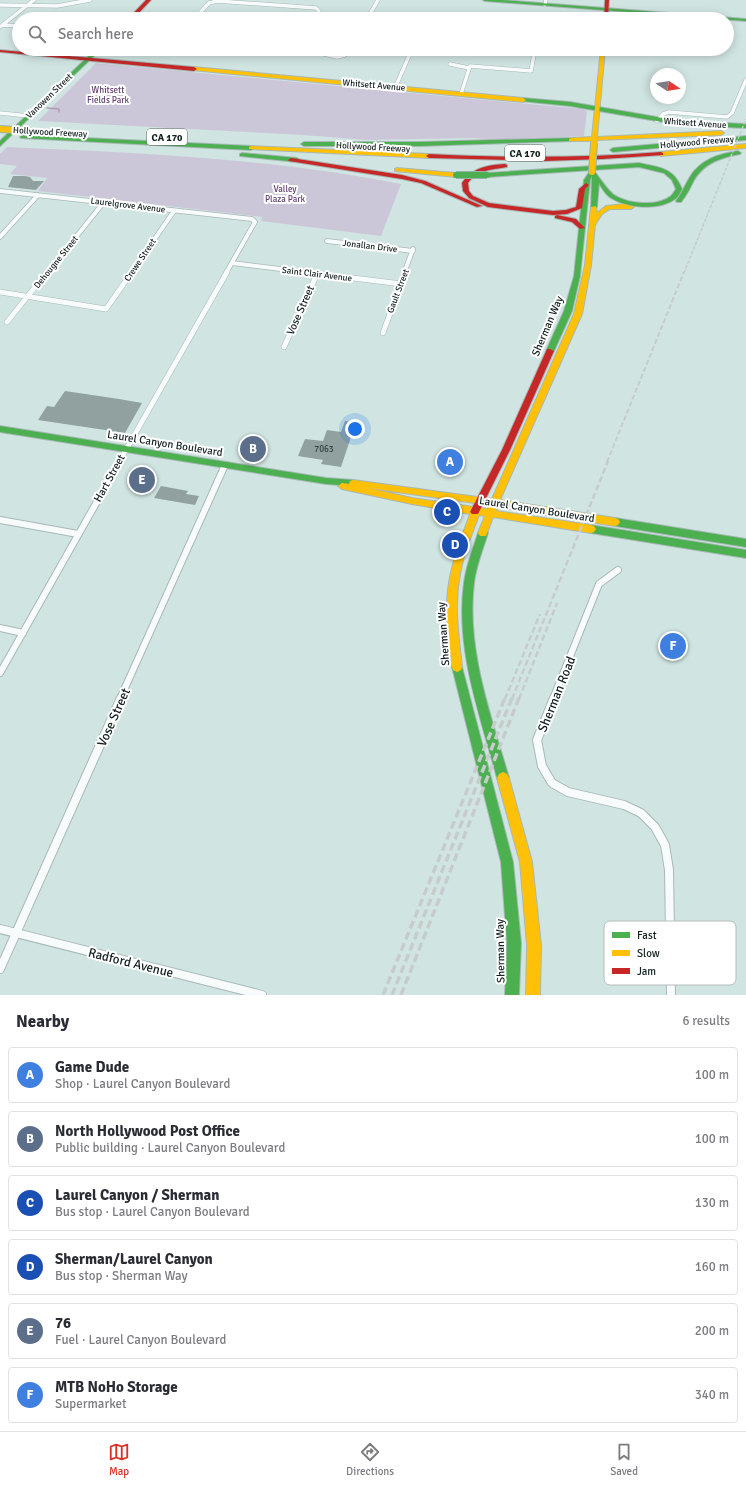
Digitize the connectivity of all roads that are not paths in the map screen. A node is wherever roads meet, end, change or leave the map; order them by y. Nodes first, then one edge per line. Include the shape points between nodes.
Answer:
1 (34, 0) edge
2 (90, 0) edge
3 (149, 0) edge
4 (378, 0) edge
5 (485, 0) edge
6 (490, 0) edge
7 (545, 2) edge
8 (0, 5) edge
9 (26, 7) junction
10 (607, 10) edge
11 (20, 12) edge
12 (137, 12) edge
13 (200, 12) edge
14 (318, 12) edge
15 (371, 12) edge
16 (635, 12) edge
17 (12, 18) edge
18 (734, 19) edge
19 (746, 20) edge
20 (2, 26) edge
21 (0, 51) edge
22 (12, 52) edge
23 (55, 56) edge
24 (91, 56) edge
25 (409, 56) edge
26 (533, 56) edge
27 (602, 56) edge
28 (88, 59) junction
29 (450, 64) dead end
30 (470, 67) junction
31 (746, 80) edge
32 (395, 88) junction
33 (461, 94) junction
34 (597, 109) junction
35 (0, 113) edge
36 (30, 116) junction
37 (657, 120) junction
38 (746, 126) edge
39 (0, 129) edge
40 (746, 132) edge
41 (0, 134) edge
42 (26, 134) junction
43 (595, 141) junction
44 (746, 142) edge
45 (0, 144) edge
46 (159, 144) junction
47 (304, 144) junction
48 (746, 152) edge
49 (657, 154) junction
50 (291, 160) junction
51 (594, 175) junction
52 (586, 185) junction
53 (0, 190) edge
54 (38, 195) junction
55 (104, 202) junction
56 (174, 211) junction
57 (255, 222) joint
58 (593, 224) junction
59 (582, 228) junction
60 (0, 237) edge
61 (327, 241) dead end
62 (413, 250) joint
63 (232, 263) junction
64 (317, 274) junction
65 (577, 276) junction
66 (587, 278) junction
67 (402, 284) junction
68 (0, 292) edge
69 (28, 296) junction
70 (572, 297) junction
71 (582, 300) junction
72 (568, 311) junction
73 (578, 314) junction
74 (7, 322) dead end
75 (383, 333) dead end
76 (284, 347) dead end
77 (528, 400) junction
78 (539, 403) junction
79 (0, 429) edge
80 (126, 449) junction
81 (224, 465) junction
82 (326, 481) junction
83 (480, 501) junction
84 (495, 503) junction
85 (475, 511) junction
86 (490, 514) junction
87 (0, 520) edge
88 (78, 534) junction
89 (746, 543) edge
90 (746, 554) edge
91 (618, 570) dead end
92 (0, 628) edge
93 (23, 633) junction
94 (0, 673) edge
95 (669, 921) edge
96 (0, 929) edge
97 (16, 933) junction
98 (0, 969) edge
99 (671, 985) edge
100 (262, 995) edge
101 (512, 995) edge
102 (533, 995) edge
103 (671, 995) edge

1 - 9 street
2 - 9 street via 64,6
3 - 12 main road
4 - 15 street
5 - 6 main road
6 - 7 main road
7 - 10 main road via 570,8
8 - 9 street
9 - 11 street
10 - 16 main road
13 - 14 street via 212,1 318,9
17 - 20 street
18 - 19 main road
21 - 22 main road, Whitsett Avenue
23 - 28 main road, Whitsett Avenue
24 - 28 main road, Vanowen Street
25 - 32 street
26 - 30 street via 530,71
27 - 34 main road, Sherman Way
28 - 32 main road, Whitsett Avenue
28 - 36 main road, Vanowen Street
29 - 30 street
30 - 33 street
31 - 37 street via 732,113 727,117 669,112
32 - 33 main road, Whitsett Avenue
33 - 34 main road, Whitsett Avenue via 570,104
34 - 37 main road, Whitsett Avenue
34 - 43 main road, Sherman Way
35 - 36 street
36 - 45 main road, Vanowen Street
37 - 38 main road, Whitsett Avenue
39 - 42 main road, Hollywood Freeway / CA 170, bridge
40 - 43 main road
41 - 42 main road, Hollywood Freeway / CA 170
42 - 44 main road via 495,156 607,153
42 - 46 main road, Hollywood Freeway / CA 170
42 - 47 main road, Hollywood Freeway / CA 170
43 - 47 main road
43 - 51 main road, Sherman Way, bridge
44 - 47 main road, Hollywood Freeway / CA 170 via 545,153
44 - 49 main road, Hollywood Freeway / CA 170
46 - 49 main road, Hollywood Freeway / CA 170 via 510,160
46 - 50 main road via 179,149
48 - 58 main road via 716,157 700,165 684,195 674,204 655,208 607,207 597,214
49 - 52 main road via 610,162 491,167 474,172 468,177 465,186 470,196 486,204 564,213 579,208 582,190
50 - 51 main road, bridge via 456,175 639,165 666,172 675,179 679,189 676,195 666,202 639,204 613,196 604,190 600,180
50 - 59 main road via 402,176 423,182 477,206 570,218
51 - 52 main road, Sherman Way via 587,180
51 - 58 main road, Sherman Way
52 - 59 main road, Sherman Way
53 - 54 street, Laurelgrove Avenue
54 - 55 street, Laurelgrove Avenue
54 - 60 street
55 - 56 street, Laurelgrove Avenue
55 - 69 street, Dehougne Street
56 - 57 street, Laurelgrove Avenue via 252,219
56 - 69 street, Crewe Street via 106,309
57 - 63 street, Hart Street
58 - 66 main road, Sherman Way
59 - 65 main road, Sherman Way
61 - 62 street, Jonallan Drive
62 - 67 street, Gault Street
63 - 64 street, Saint Clair Avenue
63 - 80 street, Hart Street
64 - 67 street, Saint Clair Avenue
64 - 76 street, Vose Street
65 - 66 main road
65 - 70 main road, Sherman Way
66 - 71 main road, Sherman Way
67 - 75 street, Gault Street via 394,298
68 - 69 street
69 - 74 street, Dehougne Street
70 - 71 main road
70 - 72 main road, Sherman Way
71 - 73 main road, Sherman Way
72 - 73 main road
72 - 77 main road, Sherman Way
73 - 78 main road, Sherman Way
77 - 78 main road
77 - 83 main road, Sherman Way
78 - 84 main road, Sherman Way
79 - 80 main road, Laurel Canyon Boulevard
80 - 81 main road, Laurel Canyon Boulevard
80 - 88 street, Hart Street
81 - 82 main road, Laurel Canyon Boulevard
81 - 97 street, Vose Street
82 - 83 main road, Laurel Canyon Boulevard via 360,483
82 - 85 main road, Laurel Canyon Boulevard via 361,491
83 - 84 main road, Laurel Canyon Boulevard
83 - 85 main road, Sherman Way
84 - 86 main road, Sherman Way
84 - 89 main road, Laurel Canyon Boulevard
85 - 86 main road, Laurel Canyon Boulevard
85 - 101 main road, Sherman Way via 454,582 453,632 458,672 507,862 514,942
86 - 90 main road, Laurel Canyon Boulevard
86 - 102 main road, Sherman Way via 469,584 468,626 474,672 526,862 534,945
87 - 88 street
88 - 93 street, Hart Street
91 - 95 street, Sherman Road via 599,584 537,740 538,751 547,776 560,788 573,794 631,807 645,814 655,826 667,851
92 - 93 street
93 - 94 street, Hart Street
96 - 97 street, Radford Avenue
97 - 98 street, Vose Street
97 - 100 street, Radford Avenue
99 - 103 street, Sherman Road

